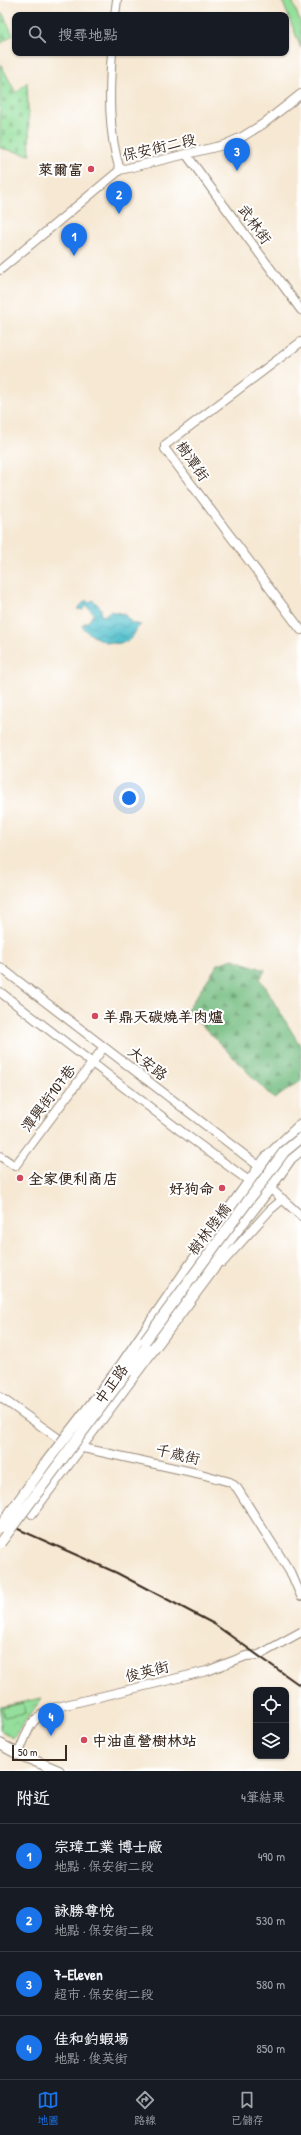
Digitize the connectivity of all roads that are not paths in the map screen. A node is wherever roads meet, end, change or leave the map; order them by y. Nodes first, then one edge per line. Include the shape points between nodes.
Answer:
1 (117, 0) edge
2 (115, 12) edge
3 (112, 56) edge
4 (301, 94) edge
5 (186, 154) junction
6 (120, 170) junction
7 (0, 270) edge
8 (301, 310) edge
9 (301, 342) edge
10 (301, 630) edge
11 (0, 967) edge
12 (0, 992) edge
13 (104, 1046) junction
14 (92, 1062) junction
15 (301, 1124) edge
16 (301, 1138) edge
17 (301, 1150) edge
18 (0, 1156) edge
19 (260, 1167) junction
20 (249, 1181) junction
21 (270, 1188) junction
22 (283, 1199) junction
23 (301, 1216) edge
24 (241, 1226) junction
25 (214, 1271) junction
26 (124, 1370) junction
27 (0, 1397) edge
28 (83, 1448) junction
29 (32, 1514) dead end
30 (0, 1527) edge
31 (0, 1543) edge
32 (301, 1596) edge
33 (301, 1632) edge
34 (0, 1744) edge
35 (18, 1754) junction
36 (59, 1771) edge

1 - 2 street
3 - 6 street via 110,103
4 - 5 street, 保安街二段 via 242,137 213,148
5 - 6 street, 保安街二段
5 - 8 street, 武林街
6 - 7 street, 保安街二段
9 - 10 street, 樹潭街 via 165,444 165,449
11 - 13 street, 大安路
12 - 14 street, 大安路
13 - 14 street, 潭興街107巷
13 - 19 street, 大安路
14 - 18 street, 潭興街107巷 via 15,1166
14 - 20 street, 大安路
15 - 19 main road
16 - 26 main road, 樹林陸橋, bridge via 284,1152
17 - 21 main road via 291,1158
19 - 20 main road
19 - 21 street, 大安路
20 - 21 street, 大安路
20 - 26 main road, 樹林陸橋 via 210,1236
21 - 22 street, 大安路
21 - 24 main road
22 - 23 street, 大安路
22 - 25 street
24 - 25 street
24 - 26 main road, 樹林陸橋
25 - 28 street, 中正路
26 - 30 main road, 樹林陸橋, bridge
26 - 31 main road, 樹林陸橋, bridge
27 - 28 street, 千歲街 via 58,1438
28 - 29 street, 中正路
28 - 32 street, 千歲街 via 230,1482 237,1488 292,1575
33 - 35 street, 俊英街 via 259,1655 246,1656 207,1671 53,1708 34,1721 26,1731
34 - 35 main road
35 - 36 main road

